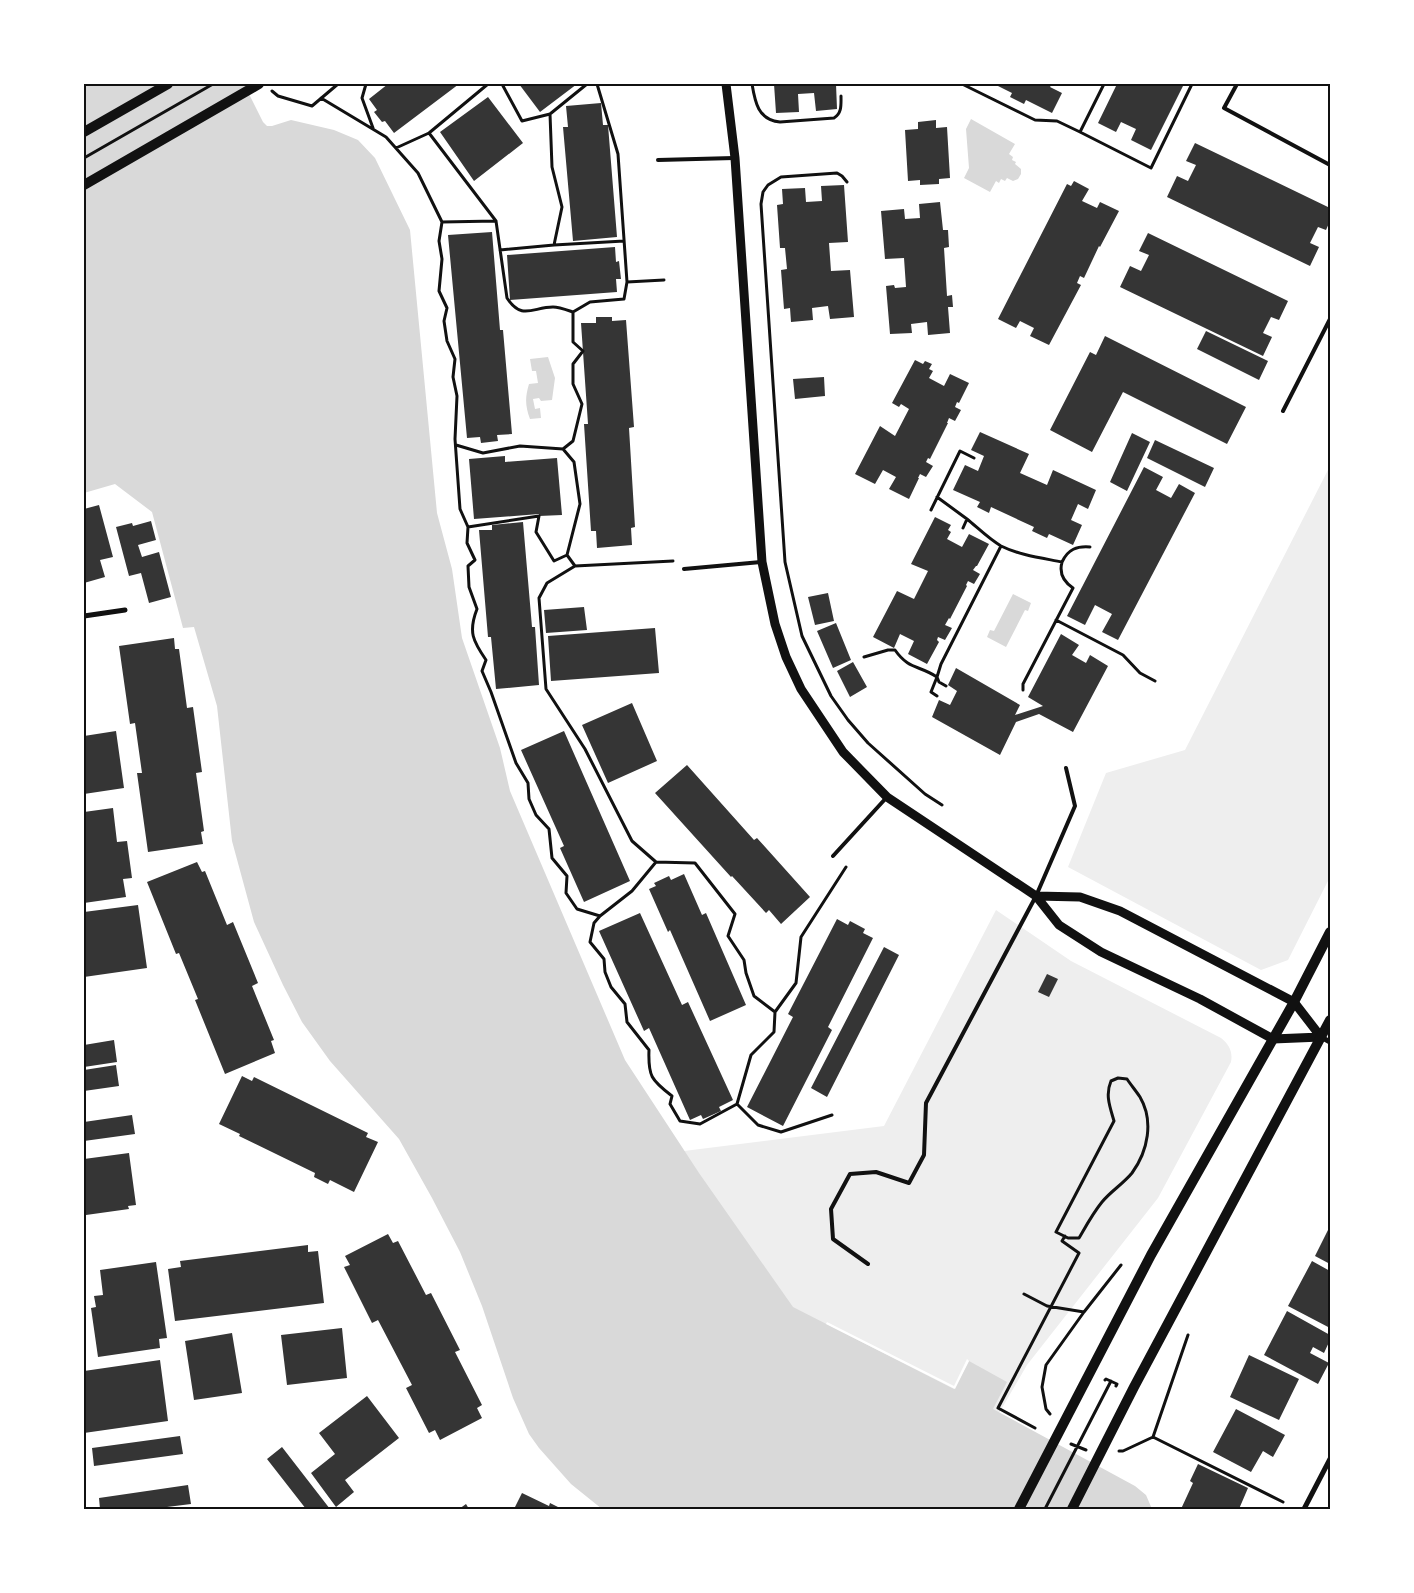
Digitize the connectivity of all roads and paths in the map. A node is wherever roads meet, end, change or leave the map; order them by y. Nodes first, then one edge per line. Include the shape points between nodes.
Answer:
1 (168, 84) edge
2 (213, 84) edge
3 (259, 84) edge
4 (338, 84) edge
5 (366, 84) edge
6 (488, 84) edge
7 (502, 84) edge
8 (587, 84) edge
9 (598, 84) edge
10 (726, 84) edge
11 (752, 84) edge
12 (962, 84) edge
13 (1104, 84) edge
14 (1186, 84) edge
15 (1236, 84) edge
16 (1191, 85) edge
17 (271, 90) dead end
18 (841, 96) dead end
19 (321, 98) junction
20 (550, 114) junction
21 (373, 129) junction
22 (84, 132) edge
23 (1080, 132) junction
24 (429, 133) junction
25 (396, 148) junction
26 (84, 158) edge
27 (734, 158) junction
28 (658, 160) dead end
29 (1330, 165) edge
30 (847, 182) dead end
31 (84, 185) edge
32 (496, 221) junction
33 (442, 222) junction
34 (624, 241) junction
35 (554, 245) junction
36 (500, 250) junction
37 (664, 280) dead end
38 (627, 282) junction
39 (573, 312) junction
40 (1330, 320) edge
41 (1283, 411) dead end
42 (456, 445) junction
43 (563, 449) junction
44 (974, 458) dead end
45 (937, 497) junction
46 (931, 510) dead end
47 (968, 519) junction
48 (468, 526) junction
49 (962, 528) dead end
50 (1001, 546) junction
51 (1090, 547) dead end
52 (568, 555) junction
53 (682, 561) dead end
54 (762, 562) junction
55 (1062, 562) junction
56 (575, 566) junction
57 (684, 570) dead end
58 (125, 610) dead end
59 (84, 616) edge
60 (1056, 620) junction
61 (864, 657) dead end
62 (937, 677) junction
63 (1156, 681) dead end
64 (946, 686) dead end
65 (1023, 690) dead end
66 (938, 696) dead end
67 (1066, 768) dead end
68 (888, 797) junction
69 (942, 805) dead end
70 (833, 856) dead end
71 (656, 862) junction
72 (846, 867) dead end
73 (1036, 896) junction
74 (600, 916) junction
75 (1330, 932) edge
76 (1294, 1002) junction
77 (775, 1012) junction
78 (1330, 1020) edge
79 (1273, 1039) junction
80 (1326, 1039) edge
81 (738, 1104) junction
82 (832, 1115) dead end
83 (1065, 1236) junction
84 (868, 1264) dead end
85 (1024, 1294) dead end
86 (1050, 1307) junction
87 (1084, 1312) dead end
88 (1110, 1381) dead end
89 (1036, 1428) dead end
90 (1153, 1437) dead end
91 (1330, 1459) edge
92 (1284, 1502) dead end
93 (1018, 1509) edge
94 (1045, 1509) edge
95 (1072, 1509) edge
96 (1304, 1509) edge

1 - 22 main road
2 - 26 path
3 - 31 main road
4 - 19 path
5 - 21 path via 362,98
6 - 24 path
7 - 20 path via 522,121
8 - 20 path
9 - 34 path via 618,154
10 - 27 street
11 - 18 path via 757,107 772,121 834,118 842,108
12 - 23 path via 1035,120 1058,121
13 - 23 path
14 - 16 path
15 - 29 lane via 1224,108
16 - 23 path via 1151,168
17 - 19 path via 278,96 312,106
19 - 21 path
20 - 35 path via 552,167 562,207
21 - 25 path
24 - 25 path
24 - 32 path
25 - 33 path via 418,174
27 - 28 lane
27 - 54 street
30 - 69 path via 837,173 781,177 768,185 762,197 785,562 802,636 830,696 868,743
32 - 33 path
32 - 36 path
33 - 42 path via 440,291 447,308 444,320 447,341 455,360
34 - 35 path
34 - 38 path
35 - 36 path
36 - 39 path via 507,298 512,306 520,311 554,306
37 - 38 path
38 - 39 path via 624,299 590,302
39 - 43 path via 573,342 583,351 573,364 574,384 582,404 573,441
40 - 41 lane
42 - 43 path via 483,453 520,446
42 - 48 path via 460,509
43 - 52 path via 574,462 580,504
44 - 45 path via 960,452
45 - 46 path
45 - 47 path
47 - 49 path
47 - 50 path
48 - 52 path via 539,516 536,532 554,561
48 - 74 path via 467,543 475,560 468,566 469,587 478,609 472,623 473,641 486,660 482,671 516,763 528,783 529,799 536,815 549,829 552,858 567,876 566,893 577,909
50 - 55 path
50 - 62 path
51 - 55 path via 1072,550
52 - 56 path
53 - 56 path
54 - 57 lane
54 - 68 street via 775,624 801,689 843,752
55 - 60 path via 1062,576 1073,588
56 - 71 path via 547,583 539,598 546,689 585,749 632,841
58 - 59 street
60 - 63 path via 1122,655 1140,673
60 - 65 path via 1023,684
61 - 62 path via 895,650 906,663
62 - 64 path
62 - 66 path via 931,692
67 - 73 lane via 1076,806
68 - 70 lane
68 - 73 street
71 - 74 path via 632,891
71 - 77 path via 695,863 735,914 728,936 744,960 754,996
72 - 77 path via 801,937 796,984
73 - 76 street via 1080,897 1120,911
73 - 79 street via 1060,925 1101,952 1200,999
73 - 84 lane via 926,1103 924,1155 909,1183 876,1172 850,1174 831,1208 833,1239
74 - 81 path via 594,923 590,942 604,959 611,987 625,1004 627,1022 649,1050 648,1068 656,1084 672,1096 670,1104 680,1121 700,1124
75 - 76 main road
76 - 79 main road
76 - 80 street
77 - 81 path via 774,1032 751,1055
78 - 80 main road
79 - 80 street
79 - 93 main road via 1151,1255
80 - 95 main road via 1134,1387
81 - 82 path via 758,1125 781,1132
83 - 83 path via 1056,1232 1114,1121 1107,1089 1111,1081 1127,1079 1141,1099 1147,1117 1149,1131 1140,1159 1131,1173 1102,1202 1079,1238
83 - 86 path via 1062,1241 1079,1253
85 - 86 path
86 - 87 path
86 - 89 path via 998,1408
88 - 94 path
90 - 92 path
91 - 96 street

